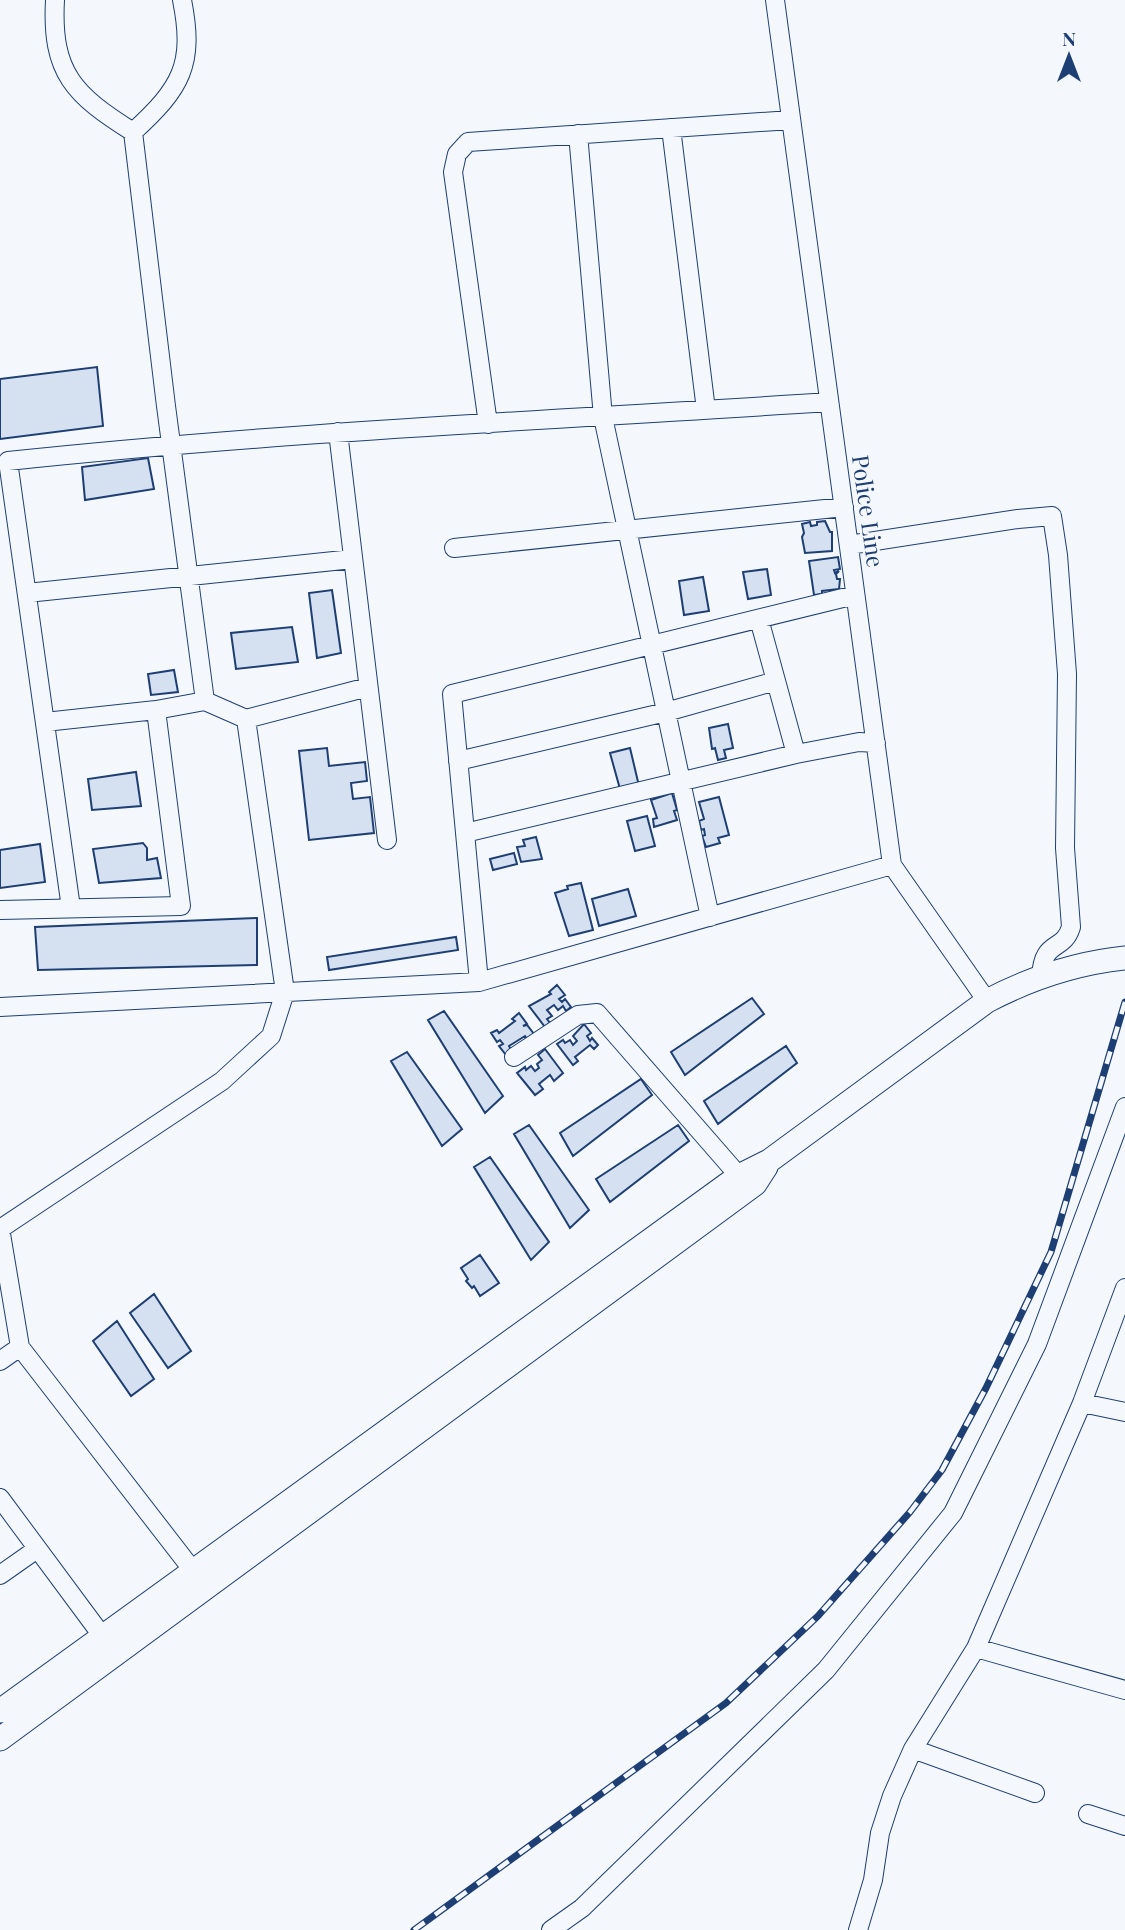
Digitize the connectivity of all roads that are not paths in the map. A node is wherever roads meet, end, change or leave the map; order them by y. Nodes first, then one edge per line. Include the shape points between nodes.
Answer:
1 (55, 0) edge
2 (182, 0) edge
3 (775, 0) edge
4 (791, 120) junction
5 (671, 128) junction
6 (134, 132) junction
7 (578, 134) junction
8 (829, 402) junction
9 (706, 410) junction
10 (603, 417) junction
11 (488, 424) junction
12 (338, 432) junction
13 (171, 444) junction
14 (844, 507) junction
15 (627, 530) junction
16 (849, 545) junction
17 (454, 548) dead end
18 (353, 559) junction
19 (188, 575) junction
20 (27, 593) junction
21 (855, 595) junction
22 (759, 619) junction
23 (651, 645) junction
24 (776, 681) junction
25 (368, 687) junction
26 (205, 701) junction
27 (156, 710) junction
28 (666, 712) junction
29 (246, 719) junction
30 (45, 722) junction
31 (876, 743) junction
32 (796, 754) junction
33 (458, 761) junction
34 (681, 781) junction
35 (465, 833) junction
36 (387, 840) dead end
37 (892, 865) junction
38 (71, 908) junction
39 (0, 910) edge
40 (710, 917) junction
41 (1125, 958) edge
42 (1041, 977) junction
43 (479, 982) junction
44 (285, 992) junction
45 (987, 1001) junction
46 (0, 1007) edge
47 (514, 1057) dead end
48 (1125, 1107) edge
49 (769, 1161) junction
50 (739, 1176) junction
51 (0, 1228) edge
52 (1125, 1288) edge
53 (20, 1347) junction
54 (0, 1361) edge
55 (1082, 1403) junction
56 (1125, 1412) edge
57 (0, 1498) edge
58 (37, 1549) junction
59 (0, 1576) edge
60 (200, 1579) junction
61 (103, 1636) junction
62 (976, 1648) junction
63 (1125, 1690) edge
64 (0, 1711) edge
65 (0, 1739) edge
66 (913, 1749) junction
67 (1035, 1793) dead end
68 (1088, 1814) dead end
69 (1125, 1826) edge
70 (551, 1930) edge
71 (858, 1930) edge

1 - 6 street via 58,54 72,85
2 - 6 street via 187,57 180,77 157,110
3 - 4 street, Police Line
4 - 5 street
4 - 8 street, Police Line
5 - 7 street
5 - 9 street
6 - 13 street
7 - 10 street
7 - 11 street via 468,142 457,154 453,172
8 - 9 street
8 - 14 street, Police Line
9 - 10 street
10 - 11 street
10 - 15 street
11 - 12 street
12 - 13 street
12 - 18 street
13 - 19 street
13 - 20 street via 8,461
14 - 15 street
14 - 16 street, Police Line
15 - 17 street
15 - 23 street
16 - 21 street, Police Line
16 - 42 street via 1052,516 1067,674 1065,848 1072,909 1068,937 1046,952
18 - 19 street
18 - 25 street
19 - 20 street
19 - 26 street
20 - 30 street
21 - 22 street
21 - 31 street, Police Line
22 - 23 street
22 - 24 street
23 - 28 street
23 - 33 street via 452,694
24 - 28 street
24 - 32 street
25 - 29 street
25 - 36 street
26 - 27 street
26 - 29 street
27 - 30 street
27 - 38 street via 181,906
28 - 33 street
28 - 34 street
29 - 44 street
30 - 38 street
31 - 32 street
31 - 37 street, Police Line
32 - 34 street
33 - 35 street
34 - 35 street
34 - 40 street
35 - 43 street
37 - 40 street
37 - 45 street, Police Line
38 - 39 street
40 - 43 street
41 - 42 main road
42 - 45 main road
43 - 44 street
44 - 46 street
44 - 51 street via 271,1036 222,1081
45 - 49 main road
47 - 50 street via 578,1015 597,1013
48 - 70 street via 1037,1344 953,1513 826,1670 582,1908
49 - 50 main road
49 - 60 main road via 755,1184
50 - 60 main road
51 - 53 street
52 - 55 street
53 - 54 street
53 - 60 street
55 - 56 street
55 - 62 street
57 - 58 street
58 - 59 street
58 - 61 street
60 - 61 main road
60 - 65 main road
61 - 64 main road
62 - 63 street
62 - 66 street
66 - 67 street
66 - 71 street via 880,1833 873,1880
68 - 69 street

